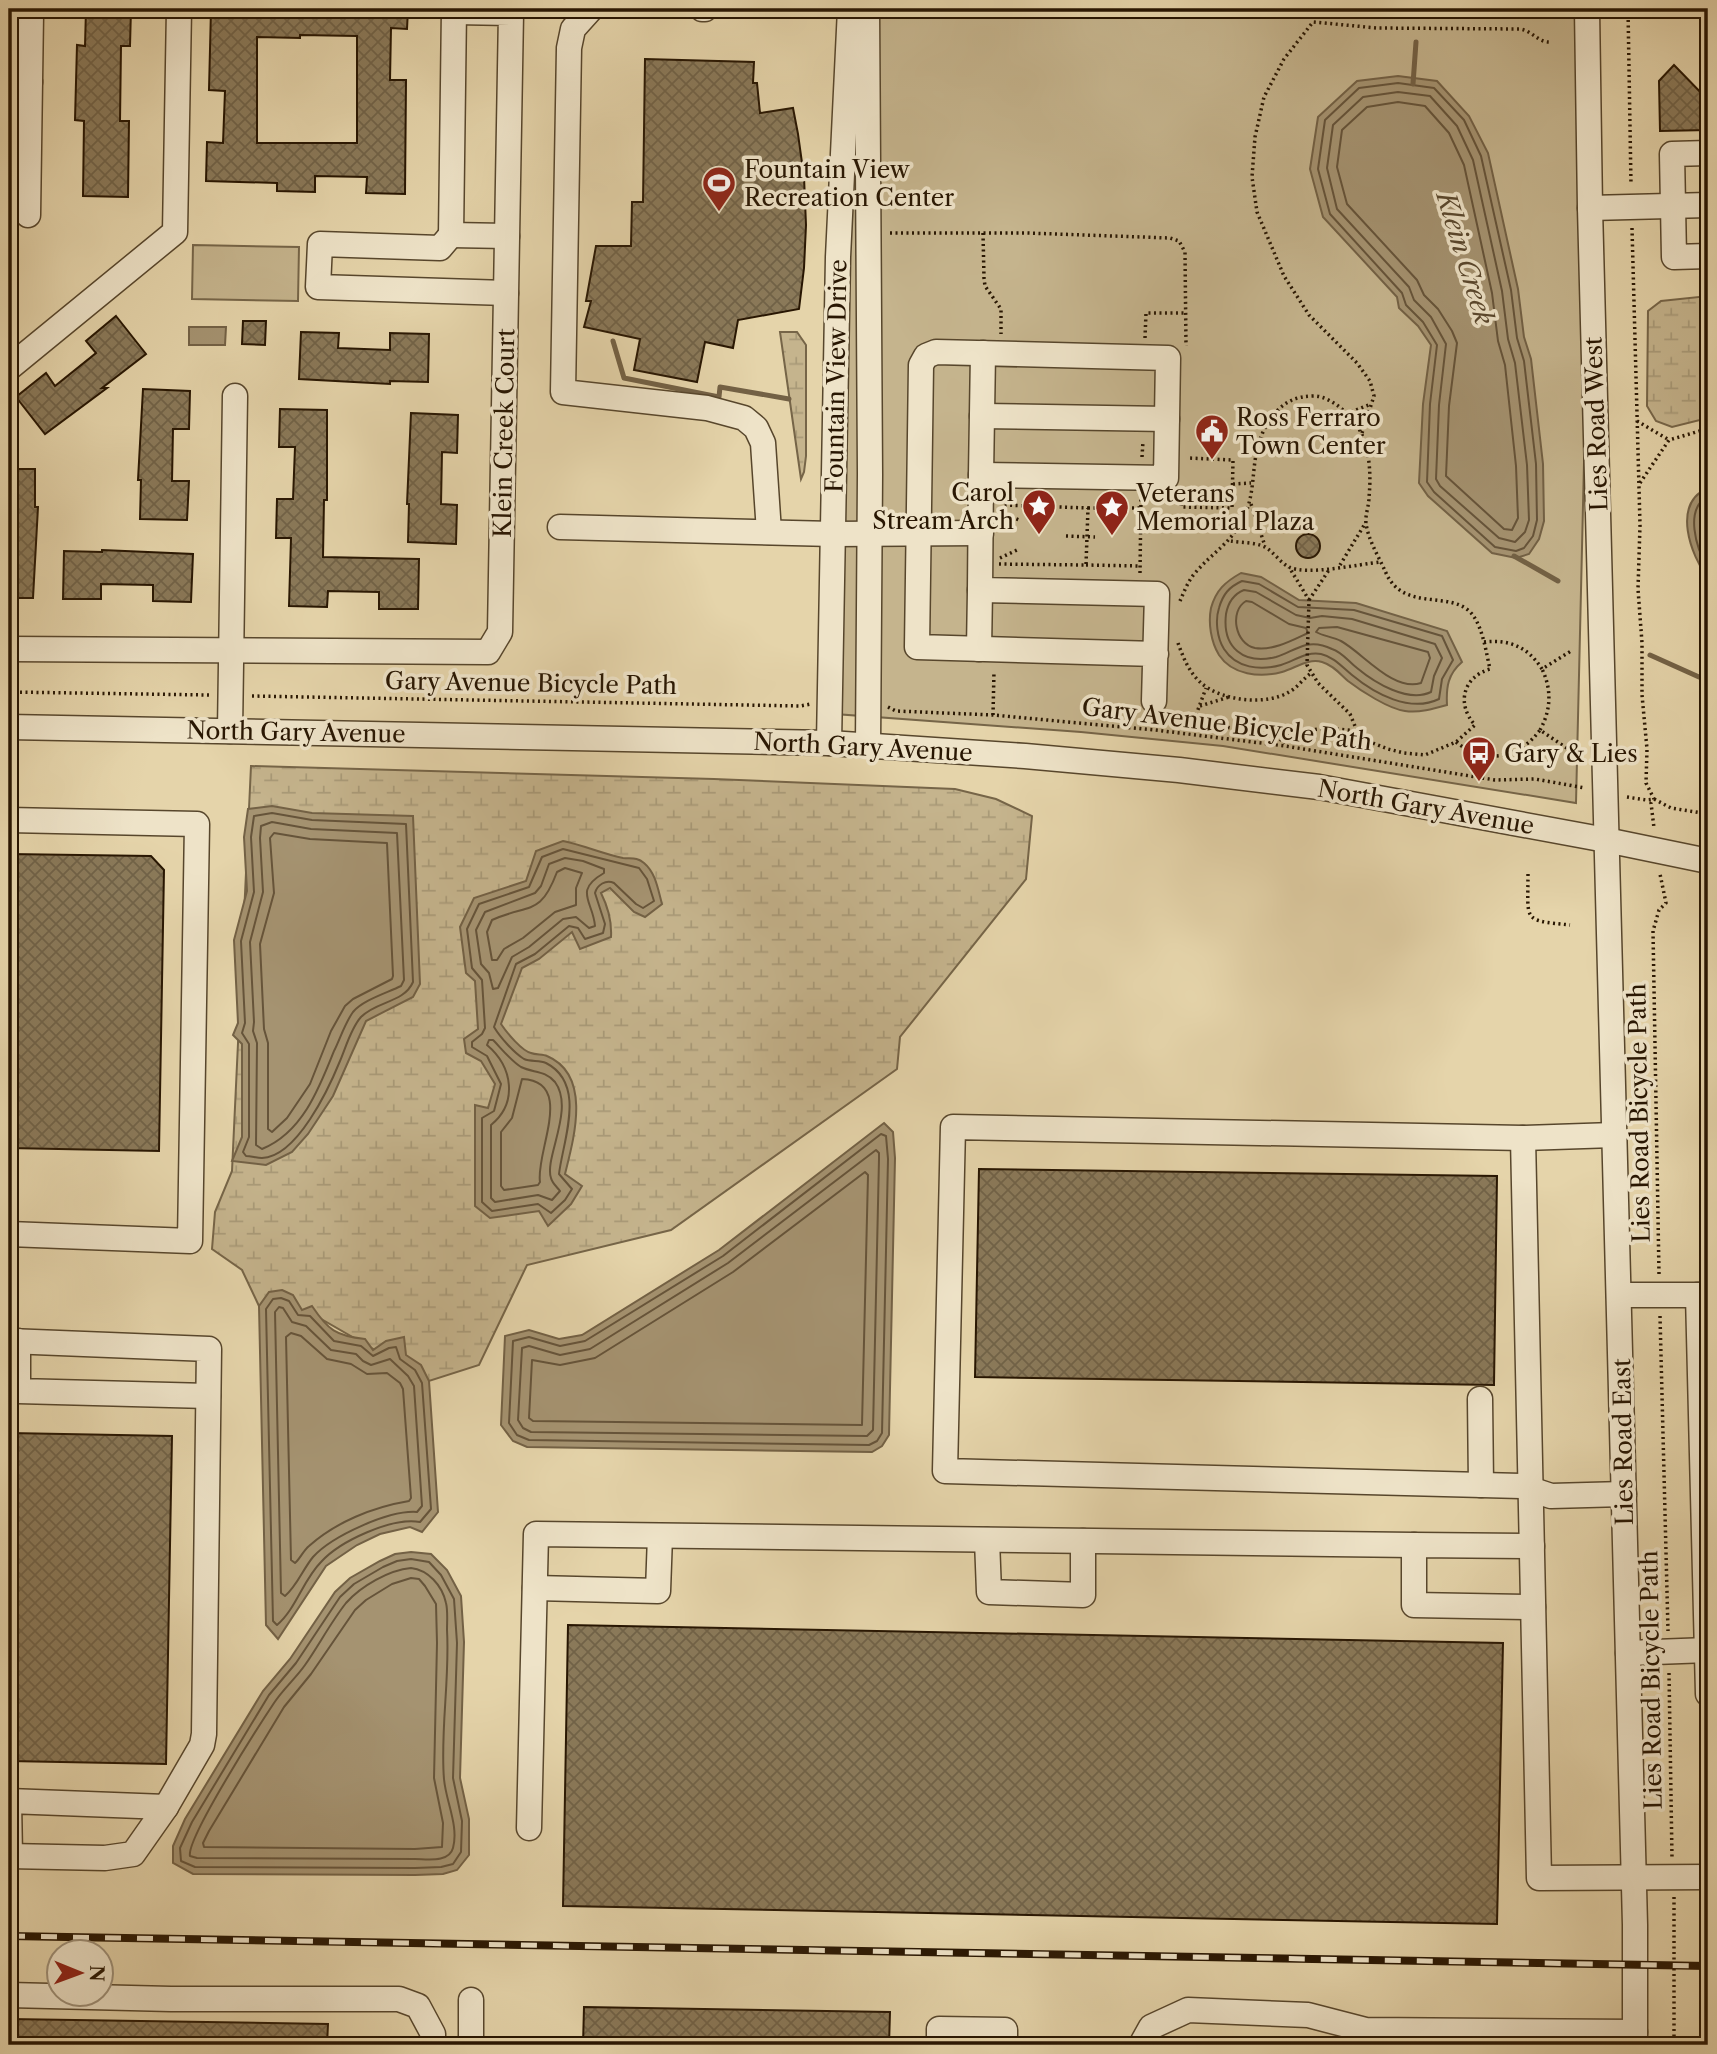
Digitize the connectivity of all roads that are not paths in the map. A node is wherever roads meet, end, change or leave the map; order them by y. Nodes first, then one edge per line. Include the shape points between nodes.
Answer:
1 (179, 9) edge
2 (592, 9) edge
3 (850, 9) edge
4 (867, 9) edge
5 (1587, 9) edge
6 (455, 10) edge
7 (31, 14) dead end
8 (19, 81) edge
9 (19, 144) edge
10 (1708, 153) edge
11 (1708, 205) edge
12 (1673, 206) junction
13 (1590, 208) junction
14 (28, 215) dead end
15 (451, 235) junction
16 (507, 236) junction
17 (1708, 256) edge
18 (506, 293) junction
19 (983, 353) junction
20 (9, 368) edge
21 (235, 396) dead end
22 (982, 416) junction
23 (1167, 419) junction
24 (981, 475) junction
25 (560, 527) dead end
26 (769, 532) junction
27 (918, 532) junction
28 (981, 533) junction
29 (833, 534) junction
30 (869, 534) junction
31 (980, 590) junction
32 (9, 649) edge
33 (979, 649) junction
34 (232, 651) junction
35 (1156, 654) junction
36 (1162, 708) road end
37 (9, 727) edge
38 (230, 731) junction
39 (829, 743) junction
40 (868, 745) junction
41 (9, 820) edge
42 (1606, 840) junction
43 (1708, 861) edge
44 (1614, 1136) junction
45 (1523, 1138) junction
46 (9, 1234) edge
47 (1619, 1295) junction
48 (1703, 1295) edge
49 (13, 1341) edge
50 (208, 1396) junction
51 (1480, 1399) dead end
52 (1480, 1485) junction
53 (1531, 1489) junction
54 (1624, 1494) junction
55 (660, 1536) junction
56 (987, 1539) junction
57 (1083, 1541) junction
58 (1414, 1545) junction
59 (1532, 1546) junction
60 (535, 1588) junction
61 (1533, 1607) junction
62 (1708, 1650) edge
63 (1628, 1653) junction
64 (1708, 1693) edge
65 (166, 1807) junction
66 (529, 1828) dead end
67 (9, 1856) edge
68 (1633, 1877) junction
69 (1708, 1877) edge
70 (9, 1995) edge
71 (471, 2000) dead end
72 (1366, 2030) junction
73 (1551, 2038) edge
74 (1635, 2038) edge
75 (433, 2045) edge
76 (471, 2045) edge
77 (940, 2045) edge
78 (1005, 2045) edge
79 (1141, 2045) edge
80 (1414, 2045) edge

1 - 20 street via 175,232
2 - 26 street via 573,29 569,48 563,392 707,408 744,418 764,443
3 - 29 street, Fountain View Drive via 838,257
4 - 30 street, Fountain View Drive
5 - 13 street, Lies Road West
6 - 15 street
6 - 16 street, Klein Creek Court via 511,13
7 - 8 street
8 - 9 street
9 - 14 street
10 - 12 street via 1672,154
11 - 12 street
12 - 13 street
12 - 17 street via 1674,257
13 - 42 street, Lies Road West
15 - 16 street
15 - 18 street via 440,248 320,244 318,287
16 - 18 street, Klein Creek Court
18 - 34 street, Klein Creek Court via 500,632 488,652
19 - 22 street
19 - 23 street via 1168,358
19 - 27 street via 936,352 926,356 921,365
21 - 34 street
22 - 23 street
22 - 24 street
23 - 24 street via 1166,478
24 - 28 street
25 - 26 street
26 - 29 street
27 - 28 street
27 - 30 street
27 - 33 street via 917,647
28 - 31 street
29 - 30 street
29 - 39 street, Fountain View Drive
30 - 40 street, Fountain View Drive
31 - 33 street
31 - 35 street via 1157,594
32 - 34 street, Klein Creek Court
33 - 35 street
34 - 38 street
35 - 36 street
37 - 38 street, North Gary Avenue
38 - 39 street, North Gary Avenue
39 - 40 street, North Gary Avenue
40 - 42 street, North Gary Avenue via 1258,779
41 - 46 street via 197,824 190,1241
42 - 43 street, North Gary Avenue
42 - 44 street, Lies Road East
44 - 45 street
44 - 47 street, Lies Road East
45 - 52 street via 953,1128 944,1471
45 - 53 street
47 - 48 street
47 - 54 street, Lies Road East
48 - 62 street
49 - 50 street via 18,1391
49 - 50 street via 209,1349
50 - 65 street via 204,1734
51 - 52 street
52 - 53 street
53 - 54 street via 1551,1496
53 - 59 street
54 - 63 street, Lies Road East
55 - 56 street
55 - 60 street via 536,1534
55 - 60 street via 658,1591
56 - 57 street
56 - 57 street via 989,1592 1083,1595
57 - 58 street
58 - 59 street
58 - 61 street via 1414,1605
59 - 61 street
60 - 66 street
61 - 68 street via 1539,1878
62 - 63 street
62 - 64 street
63 - 68 street, Lies Road East
65 - 67 street via 132,1854 105,1858
65 - 67 street via 9,1801
68 - 69 street
68 - 74 street, Lies Road East
70 - 75 street via 399,1999 418,2006 433,2034
71 - 76 street
72 - 73 street
72 - 79 street via 1308,2015 1188,2010 1151,2027
72 - 80 street
73 - 74 street
77 - 78 street via 940,2029 1005,2030

